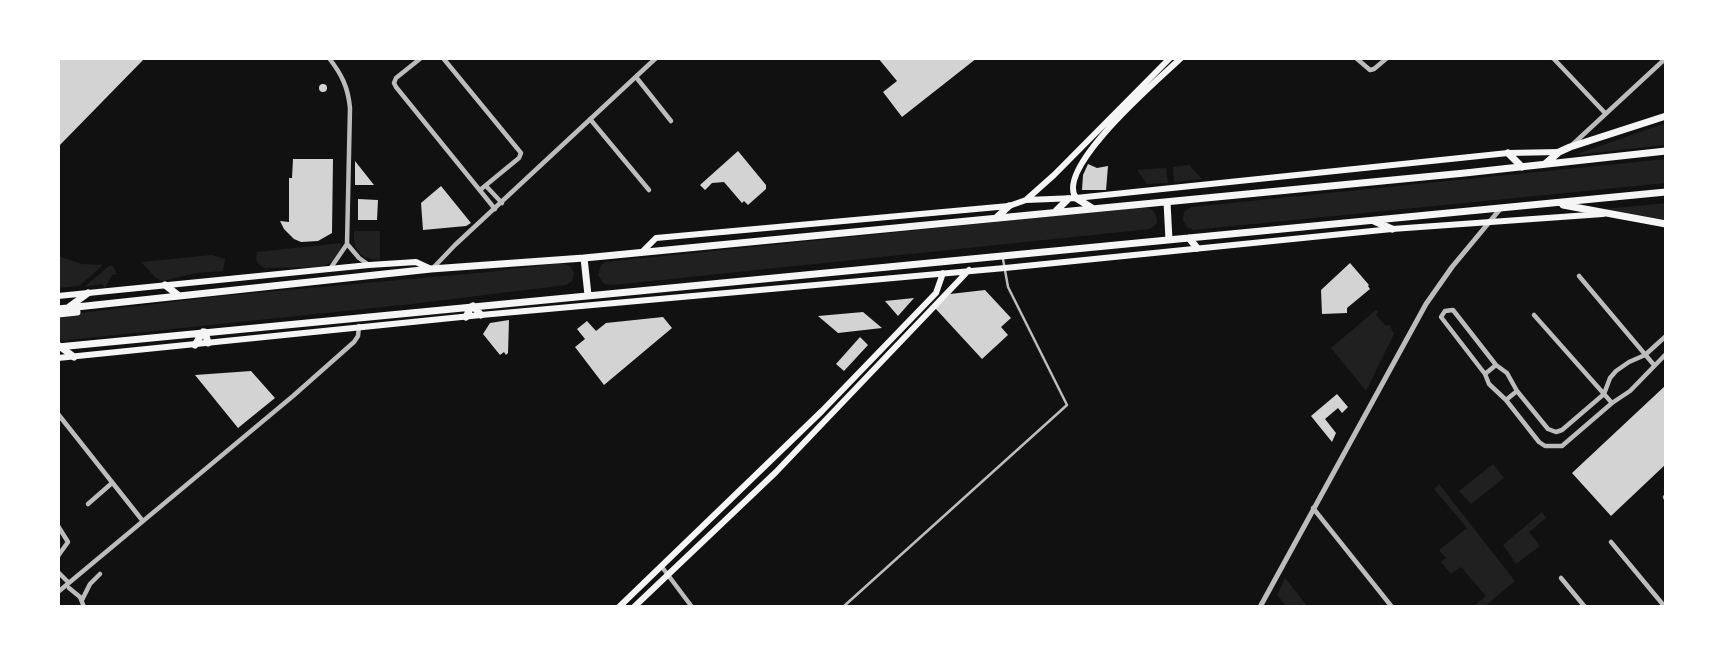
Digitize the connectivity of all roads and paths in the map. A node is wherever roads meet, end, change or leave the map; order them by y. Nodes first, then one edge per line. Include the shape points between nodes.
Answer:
1 (329, 58) edge
2 (421, 58) edge
3 (443, 58) edge
4 (656, 58) edge
5 (1170, 58) edge
6 (1181, 58) edge
7 (1356, 58) edge
8 (1387, 58) edge
9 (1553, 58) edge
10 (1666, 58) edge
11 (635, 77) junction
12 (1605, 113) junction
13 (1666, 116) edge
14 (590, 119) junction
15 (671, 121) dead end
16 (1570, 147) junction
17 (1666, 151) edge
18 (1559, 152) junction
19 (1508, 153) junction
20 (1544, 164) junction
21 (1522, 167) junction
22 (486, 186) junction
23 (481, 190) junction
24 (649, 190) dead end
25 (1666, 192) edge
26 (1072, 198) junction
27 (1026, 200) junction
28 (1167, 202) junction
29 (502, 203) junction
30 (1552, 203) junction
31 (1009, 206) junction
32 (1092, 208) junction
33 (1501, 208) junction
34 (495, 209) junction
35 (1471, 211) junction
36 (1055, 212) junction
37 (1612, 214) junction
38 (997, 217) junction
39 (1373, 221) junction
40 (1491, 221) junction
41 (1473, 222) junction
42 (1666, 224) edge
43 (1392, 229) junction
44 (1187, 238) junction
45 (1169, 240) junction
46 (347, 244) junction
47 (1197, 248) junction
48 (1182, 250) junction
49 (643, 251) junction
50 (1003, 256) junction
51 (584, 258) junction
52 (369, 265) junction
53 (903, 265) junction
54 (1005, 268) junction
55 (330, 269) junction
56 (432, 269) junction
57 (969, 270) junction
58 (943, 273) junction
59 (905, 276) junction
60 (1578, 276) dead end
61 (164, 285) junction
62 (88, 293) junction
63 (178, 295) junction
64 (588, 295) junction
65 (58, 296) edge
66 (111, 304) junction
67 (472, 307) junction
68 (69, 308) junction
69 (58, 312) edge
70 (481, 315) junction
71 (1534, 315) dead end
72 (358, 317) junction
73 (467, 317) junction
74 (359, 329) junction
75 (204, 332) junction
76 (1666, 336) edge
77 (208, 343) junction
78 (81, 344) junction
79 (195, 345) junction
80 (59, 346) edge
81 (1666, 354) edge
82 (1645, 355) junction
83 (75, 356) junction
84 (58, 359) edge
85 (1496, 365) junction
86 (1654, 365) junction
87 (1485, 374) junction
88 (1517, 391) junction
89 (1604, 394) junction
90 (1506, 400) junction
91 (1612, 403) junction
92 (58, 414) edge
93 (112, 483) junction
94 (88, 504) dead end
95 (1313, 508) junction
96 (142, 520) junction
97 (58, 526) edge
98 (1612, 541) dead end
99 (58, 556) edge
100 (662, 567) junction
101 (58, 572) edge
102 (100, 574) dead end
103 (668, 576) junction
104 (1561, 578) dead end
105 (69, 584) junction
106 (58, 591) edge
107 (82, 600) junction
108 (84, 607) edge
109 (619, 607) edge
110 (634, 607) edge
111 (692, 607) edge
112 (843, 607) edge
113 (1260, 607) edge
114 (1392, 607) edge
115 (1585, 607) edge
116 (1665, 607) edge

1 - 46 street via 349,91
2 - 23 street via 394,83
3 - 22 street via 521,153
4 - 11 street
5 - 27 main road
6 - 26 main road via 1094,145 1073,177
7 - 8 street via 1370,70
9 - 12 street
10 - 12 street
11 - 14 street
11 - 15 street
12 - 16 street
13 - 16 highway
14 - 24 street
14 - 29 street
16 - 18 highway
17 - 20 highway
18 - 19 main road
18 - 20 highway
19 - 21 highway
19 - 26 main road
20 - 21 highway
21 - 28 highway
22 - 23 street
22 - 29 street
23 - 34 street
25 - 30 highway
26 - 27 main road
26 - 32 highway
26 - 36 highway
27 - 31 main road
28 - 32 highway
28 - 45 highway
29 - 34 street
30 - 33 highway
30 - 37 highway
31 - 38 highway
31 - 49 main road via 656,238
32 - 36 highway
33 - 35 highway
33 - 40 street
34 - 56 street
35 - 39 highway
35 - 41 highway
36 - 38 highway
37 - 40 main road
37 - 42 highway
38 - 49 highway
39 - 43 highway
39 - 44 highway
40 - 41 main road
40 - 95 street via 1426,304
41 - 43 main road
43 - 47 main road
44 - 45 highway
44 - 47 highway
44 - 48 highway
45 - 50 highway
46 - 52 street
46 - 55 street
47 - 48 main road
48 - 54 main road
49 - 51 highway
50 - 53 highway
50 - 54 lane
51 - 56 highway
51 - 64 highway
52 - 55 main road
52 - 56 main road via 416,262
53 - 59 highway
53 - 64 highway
54 - 57 main road
54 - 112 lane via 1008,287 1067,405
55 - 61 main road
56 - 63 highway
57 - 58 main road
57 - 103 main road via 776,472
58 - 59 main road
58 - 100 main road via 936,293
59 - 70 main road
60 - 82 street
61 - 62 main road
61 - 63 highway
62 - 65 main road
62 - 68 highway
63 - 66 highway
64 - 67 highway
66 - 68 highway
66 - 69 highway
67 - 70 highway
67 - 72 highway
67 - 73 highway
68 - 69 highway
70 - 73 main road
71 - 89 street
72 - 74 street
72 - 75 highway
73 - 74 main road
74 - 77 main road
74 - 96 street via 354,342 293,396
75 - 77 highway
75 - 78 highway
75 - 79 highway
76 - 82 street
77 - 79 main road
78 - 80 highway
78 - 83 highway
79 - 83 main road
80 - 83 highway
81 - 86 street
82 - 86 street
82 - 89 street via 1616,371
83 - 84 main road
85 - 87 street
85 - 87 street via 1453,310 1445,311 1442,319
85 - 88 street via 1507,373
86 - 91 street
87 - 90 street
88 - 89 street via 1548,429 1556,432
88 - 90 street
89 - 91 street
90 - 91 street via 1539,442 1553,448 1570,440
92 - 93 street
93 - 94 street
93 - 96 street
95 - 113 street
95 - 114 street
96 - 105 street
97 - 99 street via 68,542
98 - 116 street
100 - 103 street
100 - 109 main road
101 - 105 street
102 - 107 street
103 - 110 main road
103 - 111 street
104 - 115 street
105 - 106 street
105 - 107 street
107 - 108 street

